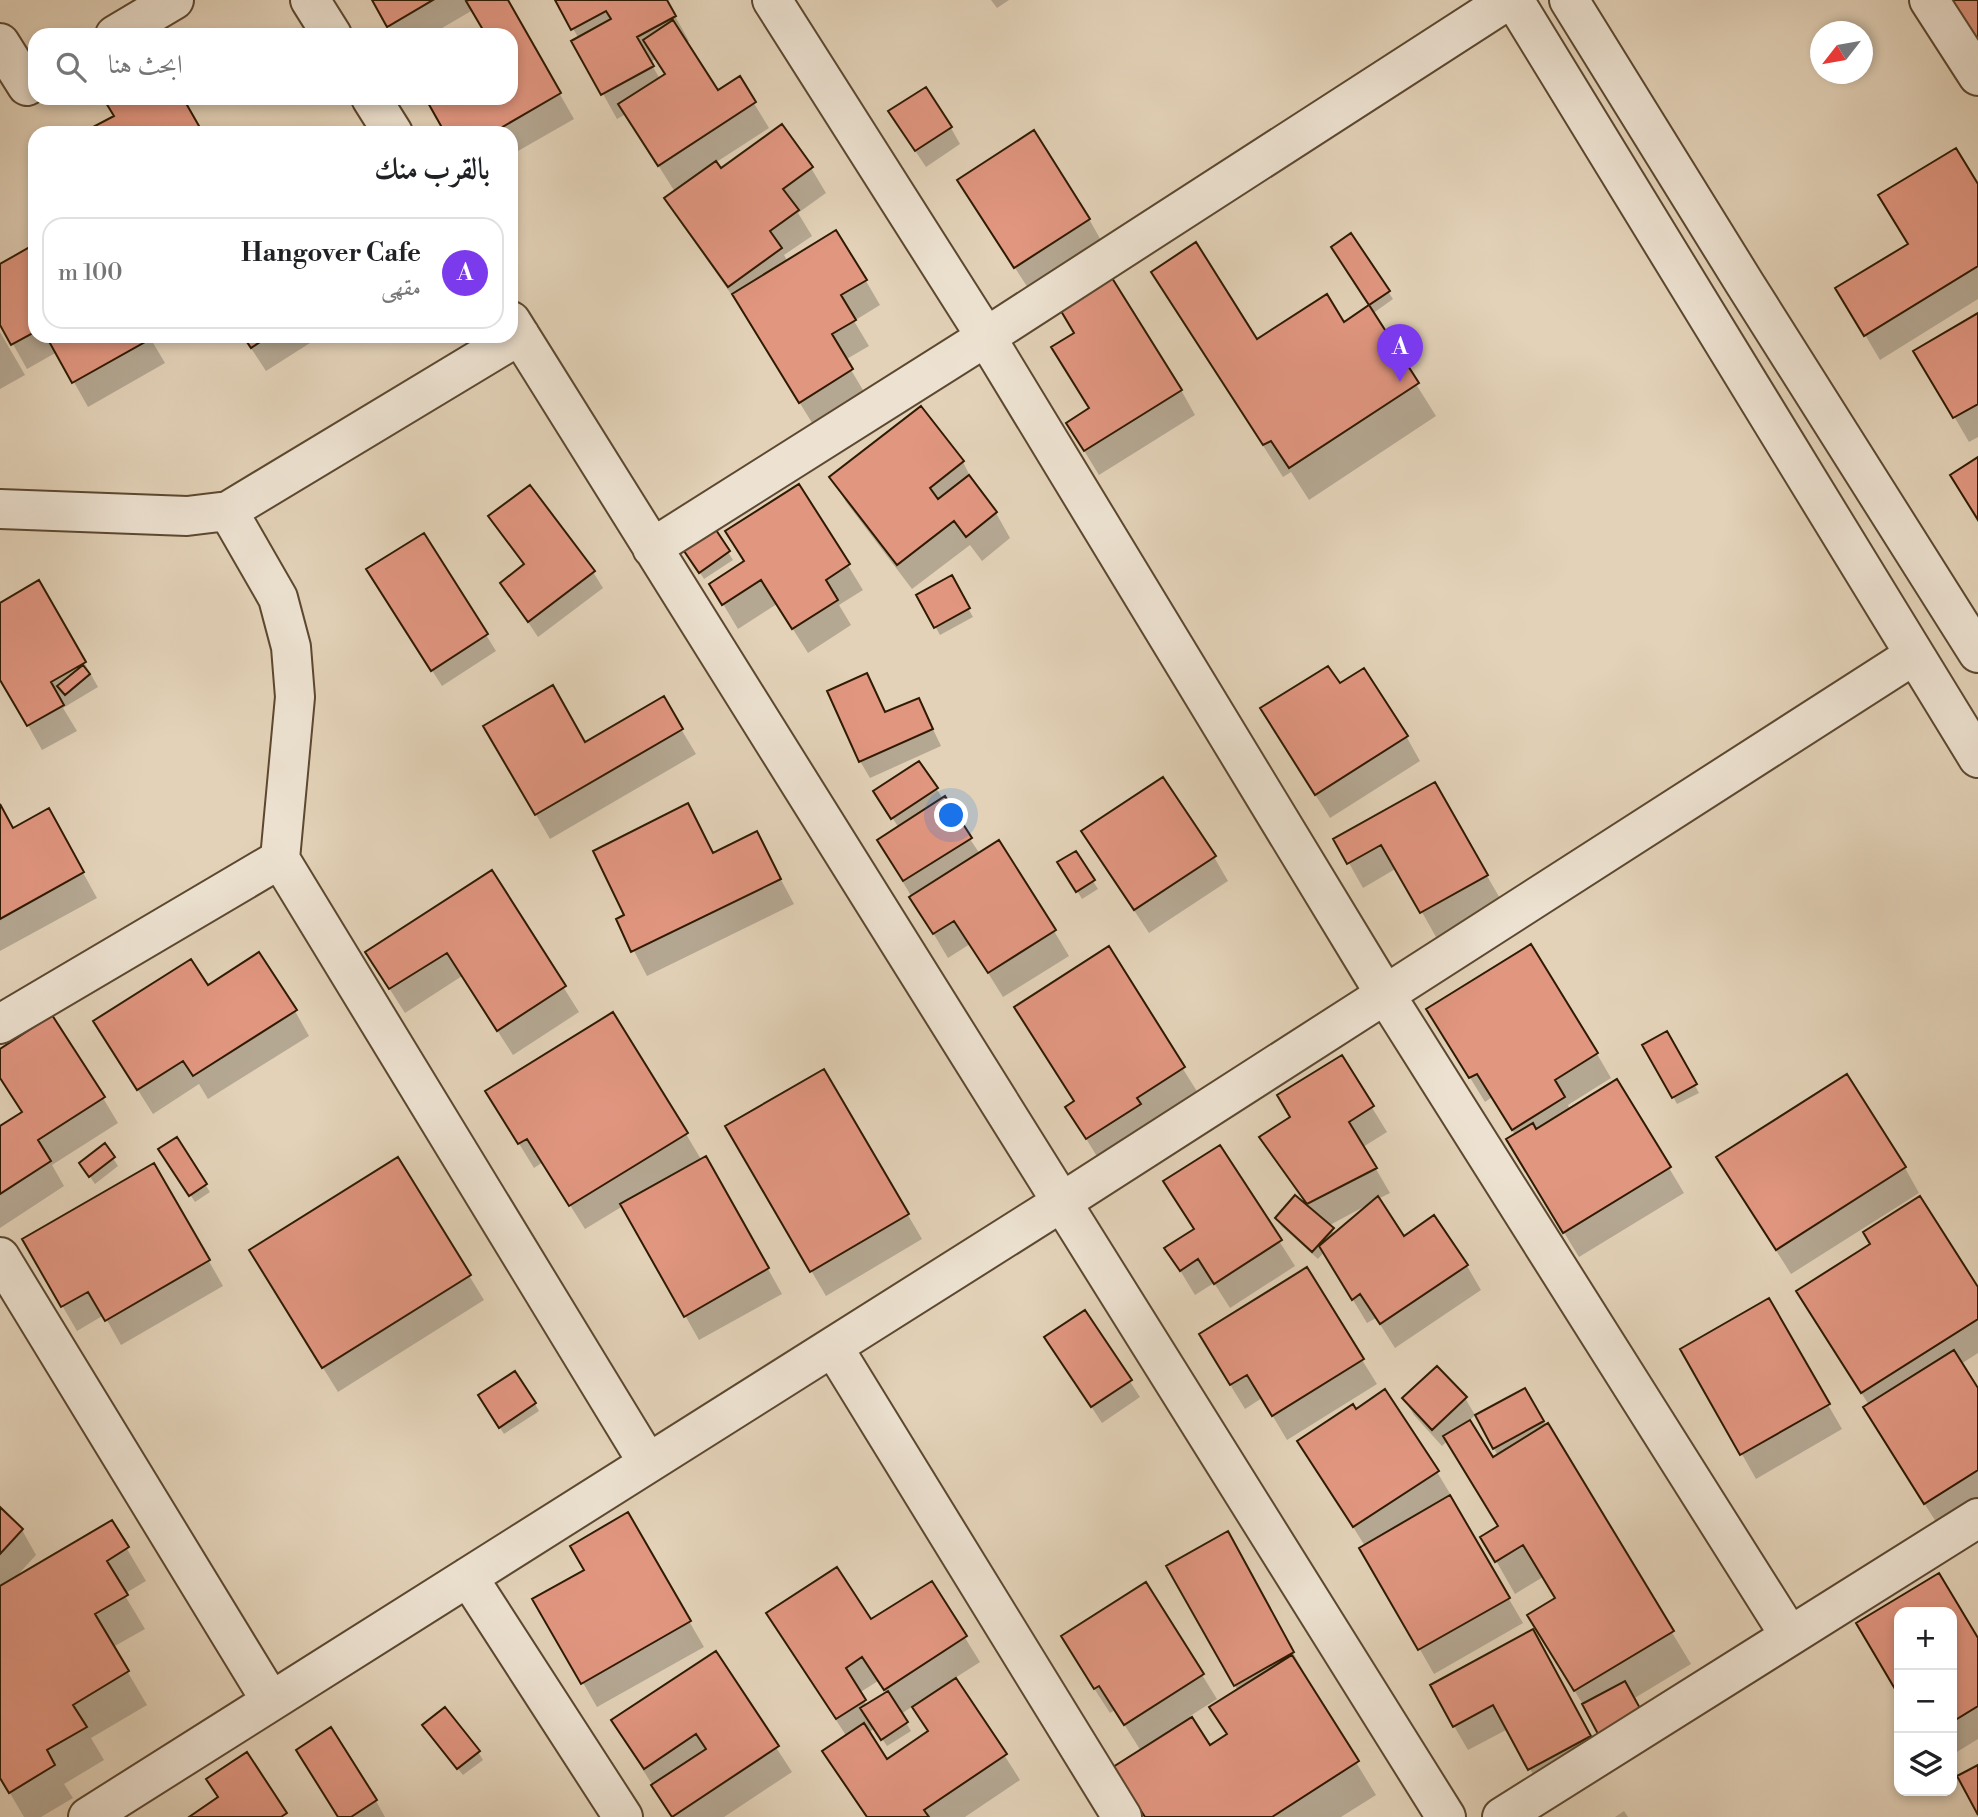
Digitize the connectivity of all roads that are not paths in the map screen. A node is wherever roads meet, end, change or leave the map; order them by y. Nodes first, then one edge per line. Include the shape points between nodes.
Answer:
1 (174, 0) edge
2 (310, 0) edge
3 (772, 0) edge
4 (1508, 0) edge
5 (1514, 0) edge
6 (1569, 0) edge
7 (1929, 0) edge
8 (127, 28) edge
9 (328, 28) edge
10 (0, 43) edge
11 (1978, 76) edge
12 (21, 83) edge
13 (375, 105) edge
14 (389, 126) edge
15 (518, 333) edge
16 (986, 337) junction
17 (491, 343) edge
18 (0, 509) edge
19 (228, 511) junction
20 (652, 548) junction
21 (1978, 653) edge
22 (1914, 654) junction
23 (1978, 758) edge
24 (280, 859) junction
25 (1385, 994) junction
26 (0, 1024) edge
27 (1062, 1202) junction
28 (0, 1257) edge
29 (833, 1347) junction
30 (648, 1463) junction
31 (1978, 1518) edge
32 (468, 1577) junction
33 (1790, 1636) junction
34 (271, 1701) junction
35 (88, 1817) edge
36 (623, 1817) edge
37 (1122, 1817) edge
38 (1446, 1817) edge
39 (1502, 1817) edge

1 - 8 street
2 - 9 street
3 - 16 street
4 - 16 street
5 - 22 street
6 - 21 street
7 - 11 street
10 - 12 street
13 - 14 street
15 - 20 street
16 - 20 street
16 - 25 street
17 - 19 street
18 - 19 street via 187,516
19 - 24 street via 278,598 290,647 295,697
20 - 27 street
22 - 23 street
22 - 25 street
24 - 26 street
24 - 30 street
25 - 27 street
25 - 33 street
27 - 29 street
27 - 38 street
28 - 34 street
29 - 30 street
29 - 37 street
30 - 32 street
31 - 33 street
32 - 34 street
32 - 36 street
33 - 39 street
34 - 35 street

